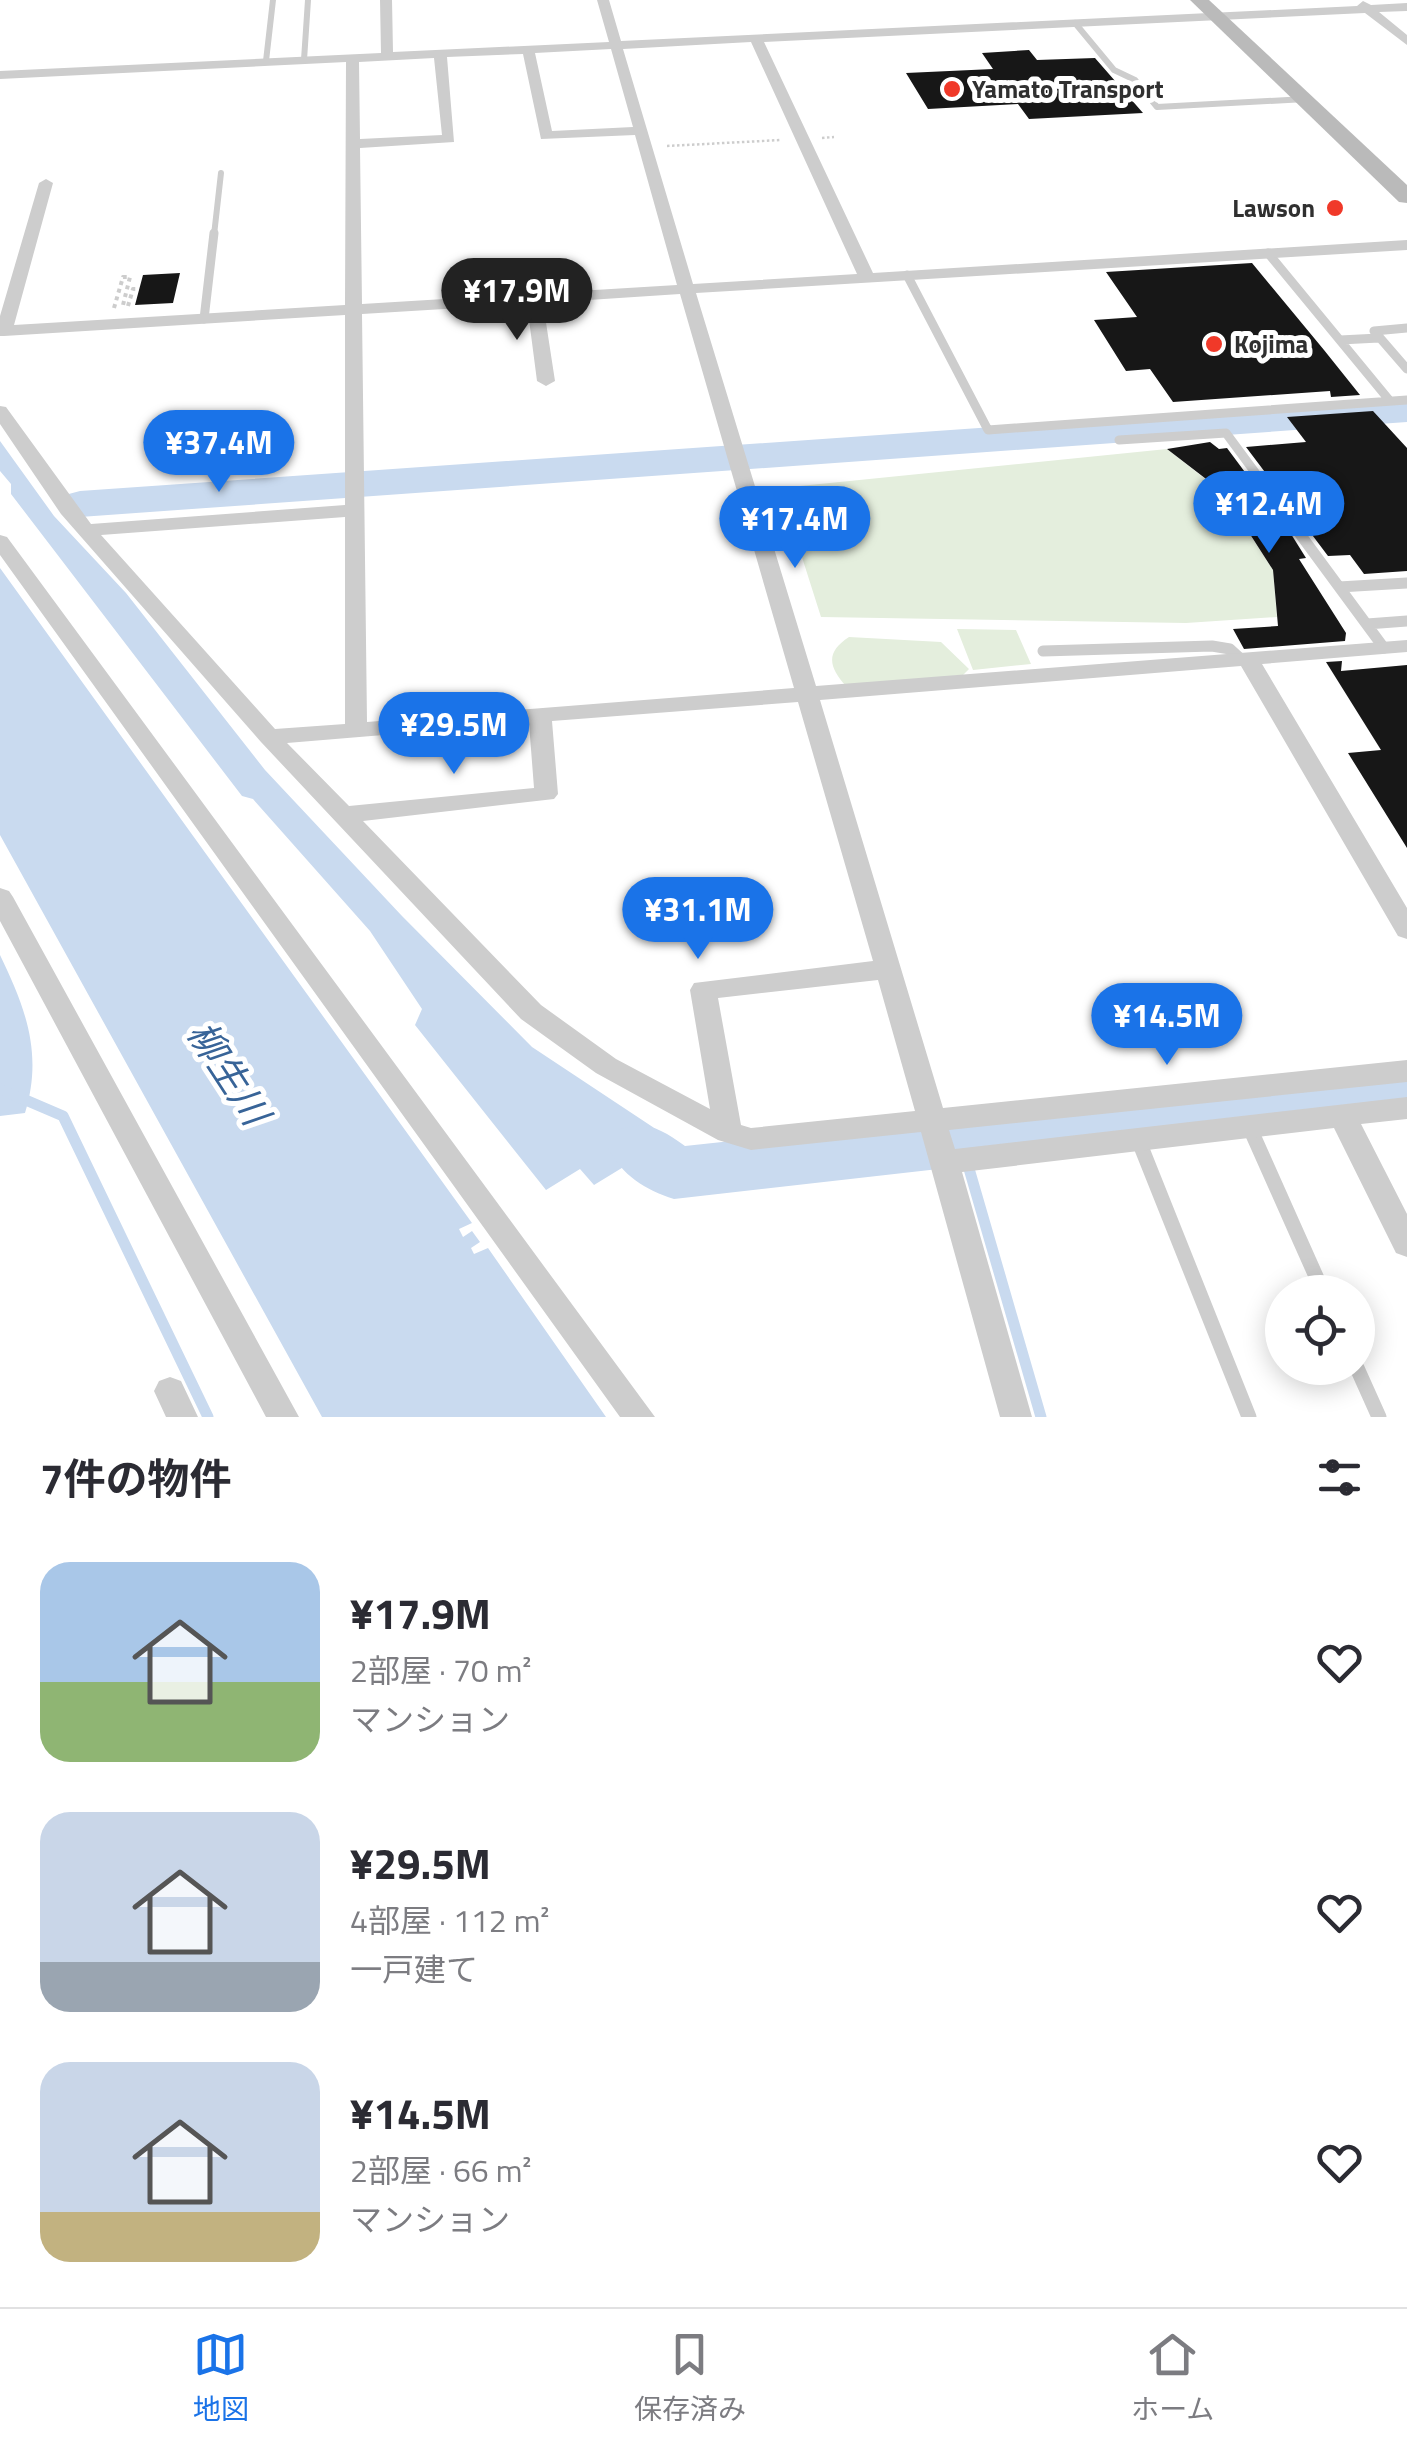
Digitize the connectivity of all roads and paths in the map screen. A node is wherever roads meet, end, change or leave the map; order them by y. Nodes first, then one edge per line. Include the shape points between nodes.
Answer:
1 (272, 0) edge
2 (308, 0) edge
3 (386, 0) edge
4 (602, 0) edge
5 (1199, 0) edge
6 (1232, 0) edge
7 (1362, 5) edge
8 (1407, 7) edge
9 (1247, 15) junction
10 (1216, 16) junction
11 (1075, 24) junction
12 (756, 39) junction
13 (1407, 42) edge
14 (616, 46) junction
15 (528, 49) junction
16 (440, 53) junction
17 (387, 56) junction
18 (352, 58) junction
19 (304, 60) junction
20 (266, 62) junction
21 (0, 75) edge
22 (1306, 100) junction
23 (834, 137) dead end
24 (802, 138) junction
25 (641, 139) junction
26 (352, 144) junction
27 (221, 173) dead end
28 (1407, 174) edge
29 (46, 182) dead end
30 (1407, 197) edge
31 (1407, 245) edge
32 (1268, 252) junction
33 (907, 275) junction
34 (866, 278) junction
35 (139, 289) dead end
36 (688, 289) junction
37 (534, 298) junction
38 (354, 310) junction
39 (204, 318) junction
40 (111, 320) dead end
41 (2, 327) edge
42 (1407, 328) edge
43 (1379, 338) junction
44 (1340, 340) junction
45 (1407, 369) edge
46 (546, 381) dead end
47 (1407, 400) edge
48 (1390, 401) junction
49 (0, 411) edge
50 (1219, 424) junction
51 (1119, 440) dead end
52 (355, 493) junction
53 (86, 530) junction
54 (0, 540) edge
55 (1407, 583) edge
56 (1340, 587) junction
57 (1407, 621) edge
58 (1367, 624) junction
59 (1395, 647) edge
60 (1042, 651) dead end
61 (1245, 659) junction
62 (805, 696) junction
63 (540, 716) junction
64 (356, 730) junction
65 (270, 737) junction
66 (342, 816) junction
67 (0, 897) edge
68 (1407, 930) edge
69 (888, 969) junction
70 (1407, 1071) edge
71 (1407, 1108) edge
72 (1342, 1115) junction
73 (1249, 1126) junction
74 (728, 1132) junction
75 (1138, 1138) junction
76 (942, 1146) junction
77 (1407, 1244) edge
78 (1315, 1275) edge
79 (1364, 1385) edge
80 (283, 1417) edge
81 (640, 1417) edge
82 (1016, 1417) edge
83 (1250, 1417) edge
84 (1378, 1417) edge

1 - 20 lane
2 - 19 lane
3 - 17 street
4 - 14 street
5 - 10 main road
6 - 9 main road
7 - 8 street
7 - 9 street
7 - 13 street
9 - 10 street
9 - 28 main road
10 - 11 street
10 - 22 main road
11 - 12 street
11 - 22 lane via 1158,107
12 - 14 street
12 - 24 street
14 - 15 street
14 - 25 street
15 - 16 street
15 - 25 street via 546,136
16 - 17 street
16 - 26 street via 448,139
17 - 18 street
18 - 19 street
18 - 26 street
19 - 20 street
20 - 21 street
22 - 30 main road
23 - 24 path
24 - 25 path
24 - 34 street
25 - 36 street
26 - 38 street
27 - 39 lane
29 - 41 street
31 - 32 street
32 - 33 street
32 - 44 lane
33 - 34 street
33 - 50 lane via 988,430
34 - 36 street
35 - 40 path via 122,308 130,276 123,277
36 - 37 street
36 - 62 street
37 - 38 street
37 - 46 street
38 - 39 street
38 - 52 street
39 - 41 street
42 - 43 lane via 1374,331
43 - 44 lane
43 - 45 lane
44 - 48 lane
47 - 48 lane
48 - 50 lane
49 - 53 street
50 - 51 lane
50 - 56 lane
52 - 53 street
52 - 64 street
53 - 65 street
54 - 81 street
55 - 56 lane
56 - 58 lane
57 - 58 lane
58 - 59 lane
59 - 61 street
60 - 61 lane via 1212,646
61 - 62 street
61 - 68 street
62 - 63 street
62 - 69 street
63 - 64 street
63 - 66 street via 546,794
64 - 65 street
65 - 66 street
66 - 74 street via 531,1012 606,1066
67 - 80 street
69 - 74 street via 703,990
69 - 76 street
70 - 76 street
71 - 72 street
72 - 73 street
72 - 77 street
73 - 75 street
73 - 78 lane
74 - 76 street via 751,1139
75 - 76 street via 989,1156
75 - 83 lane
76 - 82 street
79 - 84 lane

